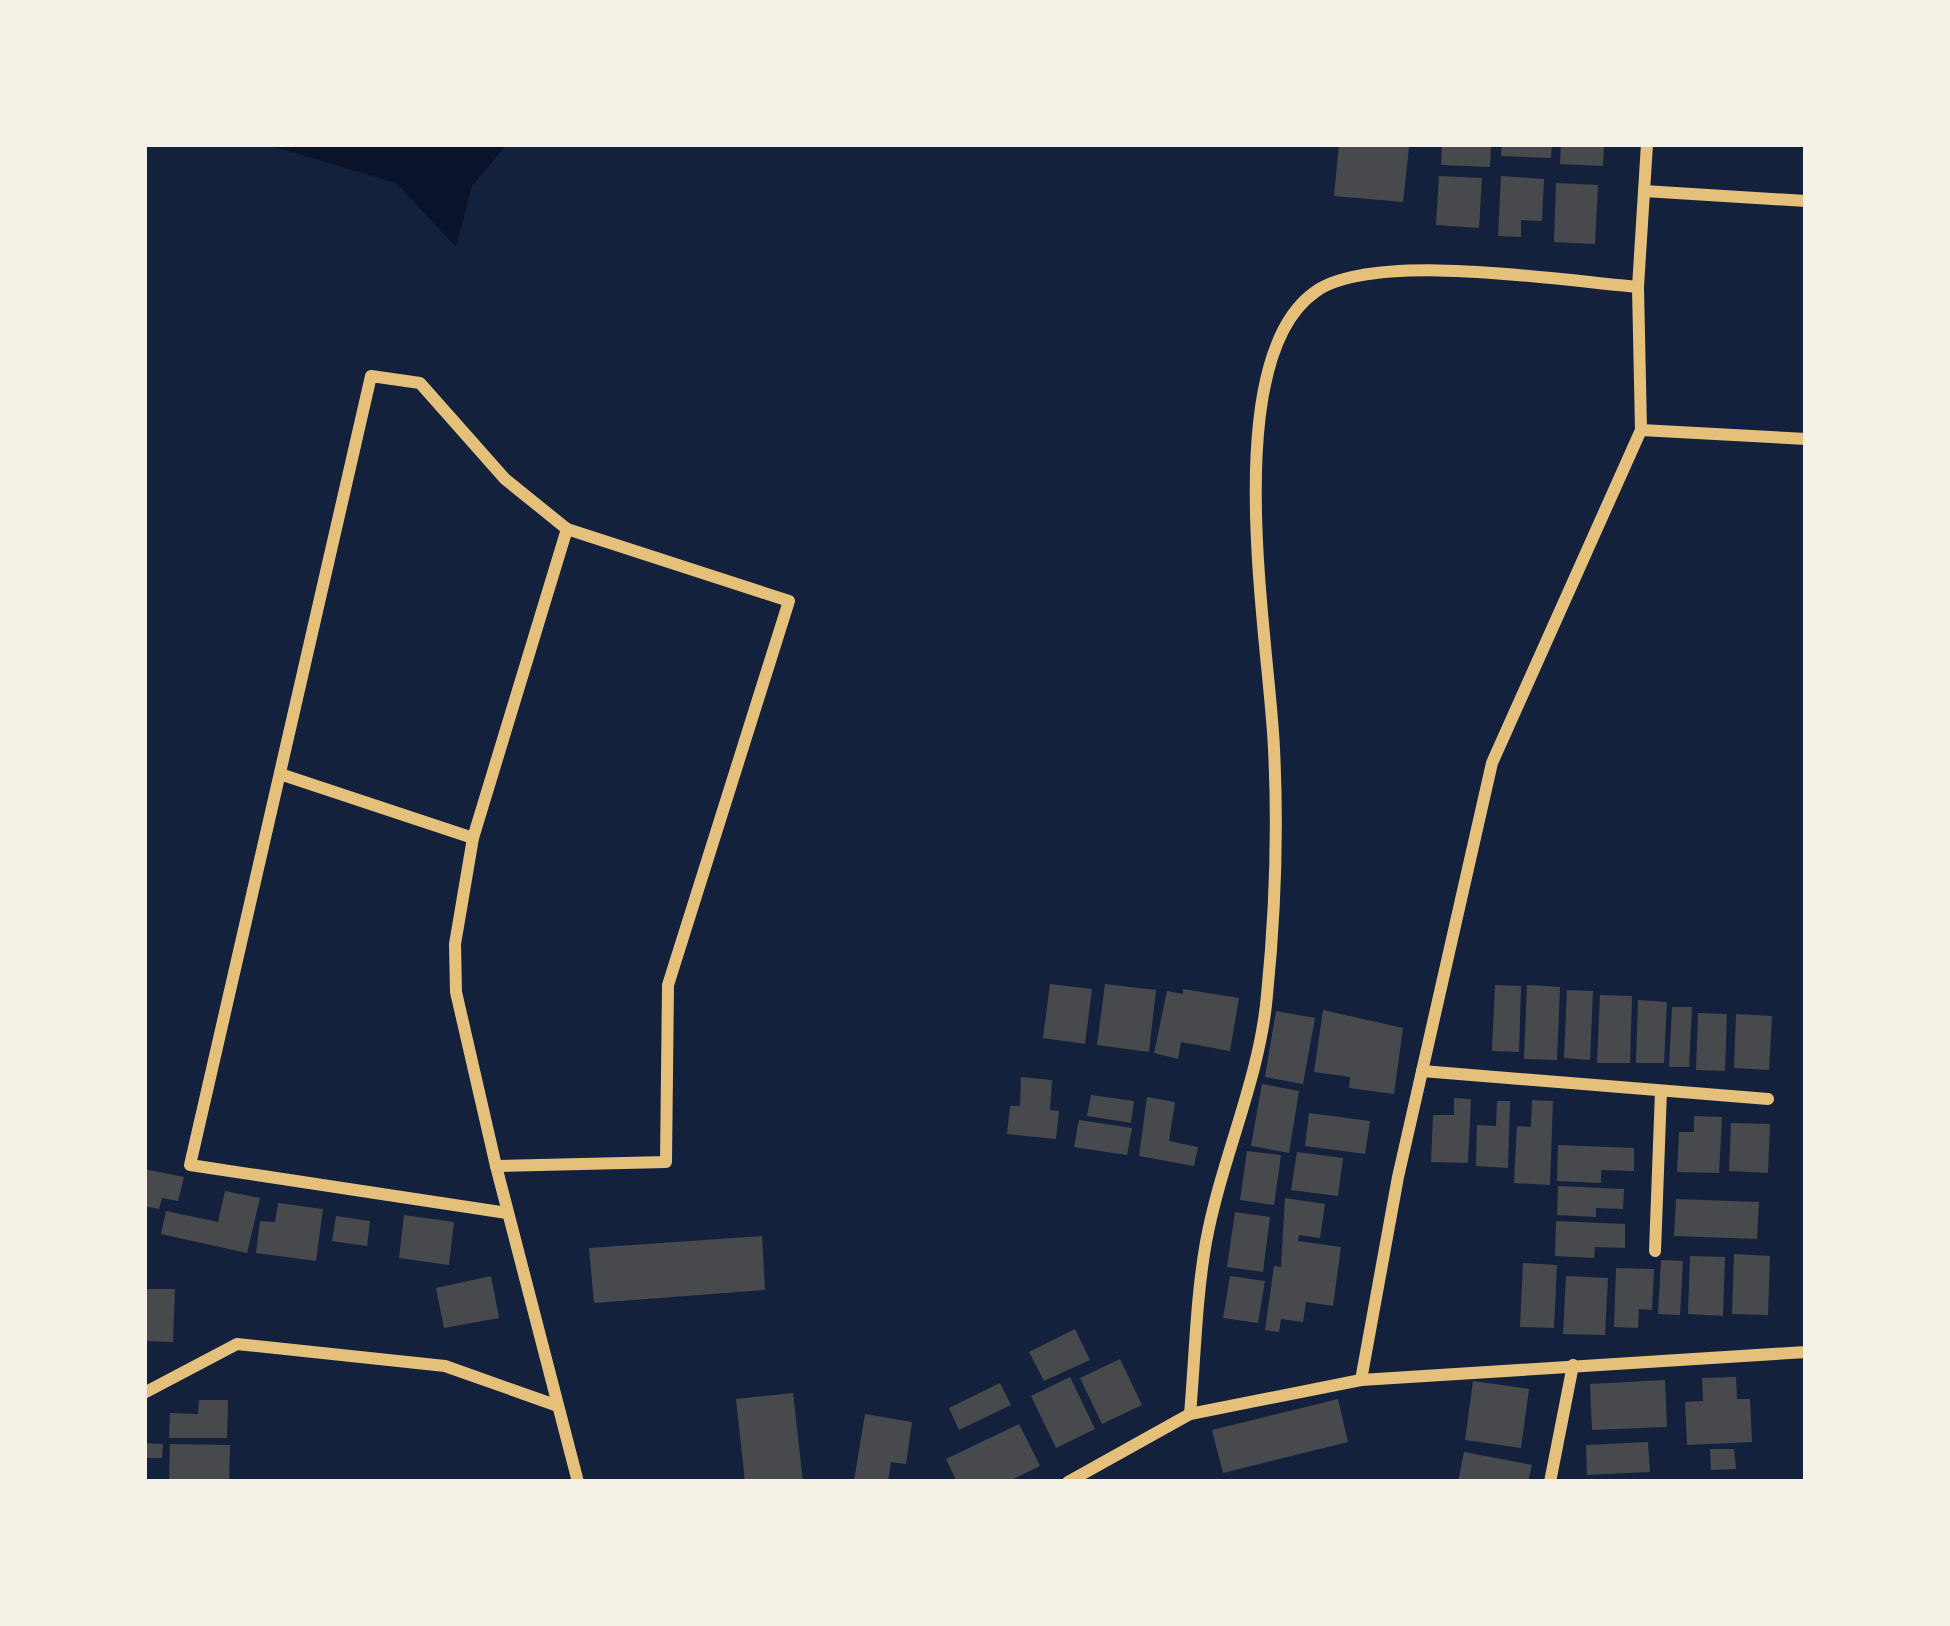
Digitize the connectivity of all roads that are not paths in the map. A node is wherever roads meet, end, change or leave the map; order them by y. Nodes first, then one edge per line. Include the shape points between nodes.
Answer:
1 (1647, 144) edge
2 (1644, 191) junction
3 (1806, 201) edge
4 (1638, 287) junction
5 (1641, 430) junction
6 (1806, 440) edge
7 (567, 530) junction
8 (280, 774) junction
9 (472, 838) junction
10 (1422, 1071) junction
11 (1661, 1091) junction
12 (1768, 1099) dead end
13 (496, 1166) junction
14 (507, 1213) junction
15 (1655, 1250) dead end
16 (1806, 1352) edge
17 (1573, 1365) junction
18 (1361, 1380) junction
19 (144, 1393) edge
20 (558, 1406) junction
21 (1190, 1414) junction
22 (1095, 1475) edge
23 (578, 1482) edge
24 (1068, 1482) edge
25 (1550, 1482) edge

1 - 2 street
2 - 3 street
2 - 4 street
4 - 5 street
4 - 21 street via 1408,269 1342,279 1302,305 1274,355 1256,464 1254,568 1274,749 1267,999 1206,1244
5 - 6 street
5 - 10 street via 1492,763
7 - 8 street via 506,479 420,383 371,376
7 - 9 street
7 - 13 street via 789,601 668,985 666,1162
8 - 9 street
8 - 14 street via 190,1165
9 - 13 street via 456,992
10 - 11 street
10 - 18 street
11 - 12 street
11 - 15 street
13 - 14 street
14 - 20 street
16 - 17 street
17 - 18 street
17 - 25 street
18 - 21 street
19 - 20 street via 237,1344 445,1366
20 - 23 street
21 - 22 street
22 - 24 street

